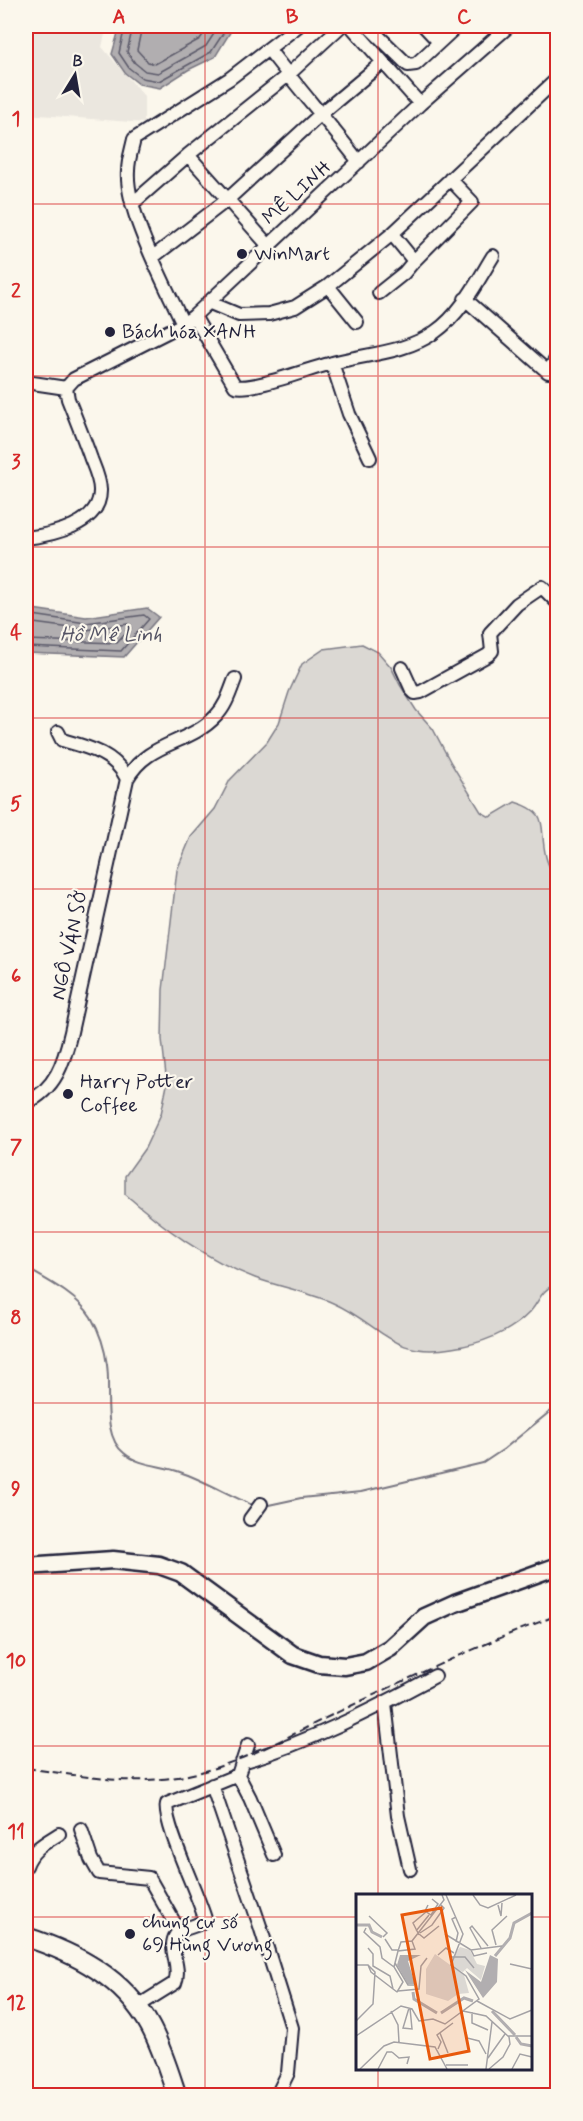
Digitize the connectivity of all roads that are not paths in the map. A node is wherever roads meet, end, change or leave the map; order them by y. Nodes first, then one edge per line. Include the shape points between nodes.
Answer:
1 (298, 26) edge
2 (341, 26) edge
3 (351, 26) edge
4 (368, 26) edge
5 (424, 26) edge
6 (457, 26) edge
7 (509, 26) edge
8 (439, 42) junction
9 (269, 50) junction
10 (383, 62) junction
11 (288, 75) junction
12 (558, 78) edge
13 (420, 104) junction
14 (322, 113) junction
15 (188, 155) junction
16 (360, 162) junction
17 (450, 179) junction
18 (227, 200) junction
19 (132, 204) junction
20 (392, 234) junction
21 (268, 245) junction
22 (493, 256) dead end
23 (153, 257) junction
24 (414, 261) junction
25 (328, 286) junction
26 (379, 293) dead end
27 (465, 299) junction
28 (208, 302) junction
29 (189, 320) junction
30 (357, 322) dead end
31 (558, 356) edge
32 (332, 363) junction
33 (26, 382) edge
34 (66, 388) junction
35 (370, 458) dead end
36 (26, 538) edge
37 (558, 603) edge
38 (402, 668) dead end
39 (235, 679) dead end
40 (58, 732) dead end
41 (126, 779) junction
42 (26, 1103) edge
43 (261, 1504) dead end
44 (250, 1519) dead end
45 (26, 1566) edge
46 (558, 1566) edge
47 (435, 1676) dead end
48 (385, 1703) junction
49 (248, 1745) dead end
50 (242, 1762) junction
51 (238, 1775) junction
52 (212, 1785) junction
53 (81, 1829) dead end
54 (59, 1834) dead end
55 (274, 1855) dead end
56 (26, 1866) edge
57 (410, 1869) dead end
58 (179, 1931) junction
59 (26, 1937) edge
60 (138, 2006) junction
61 (277, 2095) edge
62 (177, 2096) edge

1 - 9 street
2 - 11 street
3 - 10 street
4 - 8 street via 408,65 416,64
5 - 8 street
6 - 8 street
7 - 13 street, MÊ LINH
9 - 11 street
9 - 19 street via 134,139 128,171
10 - 13 street
10 - 14 street
11 - 14 street
11 - 15 street
12 - 17 street
13 - 16 street, MÊ LINH
14 - 16 street
14 - 18 street
15 - 18 street
15 - 19 street
16 - 21 street, MÊ LINH
17 - 20 street
17 - 24 street via 472,202
18 - 21 street
18 - 23 street
19 - 23 street
20 - 24 street
20 - 25 street
21 - 28 street, MÊ LINH
22 - 27 street
23 - 29 street
24 - 26 street
25 - 28 street via 295,307 269,314 239,315
25 - 30 street
27 - 31 street via 549,372
27 - 32 street via 433,334 395,349
28 - 29 street, MÊ LINH
29 - 32 street via 232,383 239,387
29 - 34 street, MÊ LINH via 86,371
32 - 35 street via 349,414
33 - 34 street
34 - 36 street via 98,477 99,498 89,515 77,524 64,531
37 - 38 street via 542,587 517,604 490,633 492,651 488,655 421,693 412,690
39 - 41 street, NGÔ VĂN SỞ via 216,717 147,754
40 - 41 street via 62,740 117,763
41 - 42 street, NGÔ VĂN SỞ via 62,1066 49,1088
43 - 44 street
45 - 46 main road via 113,1560 159,1565 181,1573 293,1655 320,1664 345,1666 366,1662 390,1648 424,1617
47 - 48 street
48 - 50 street via 315,1737
48 - 57 street via 398,1816
49 - 50 street
50 - 51 street
51 - 52 street
51 - 55 street
52 - 58 street via 166,1806 205,1919
52 - 61 street via 292,2028 288,2073
53 - 58 street via 99,1873 149,1878
54 - 56 street via 31,1853
58 - 60 street via 172,1942 175,1983
59 - 60 highway via 93,1966
60 - 62 highway via 151,2027

